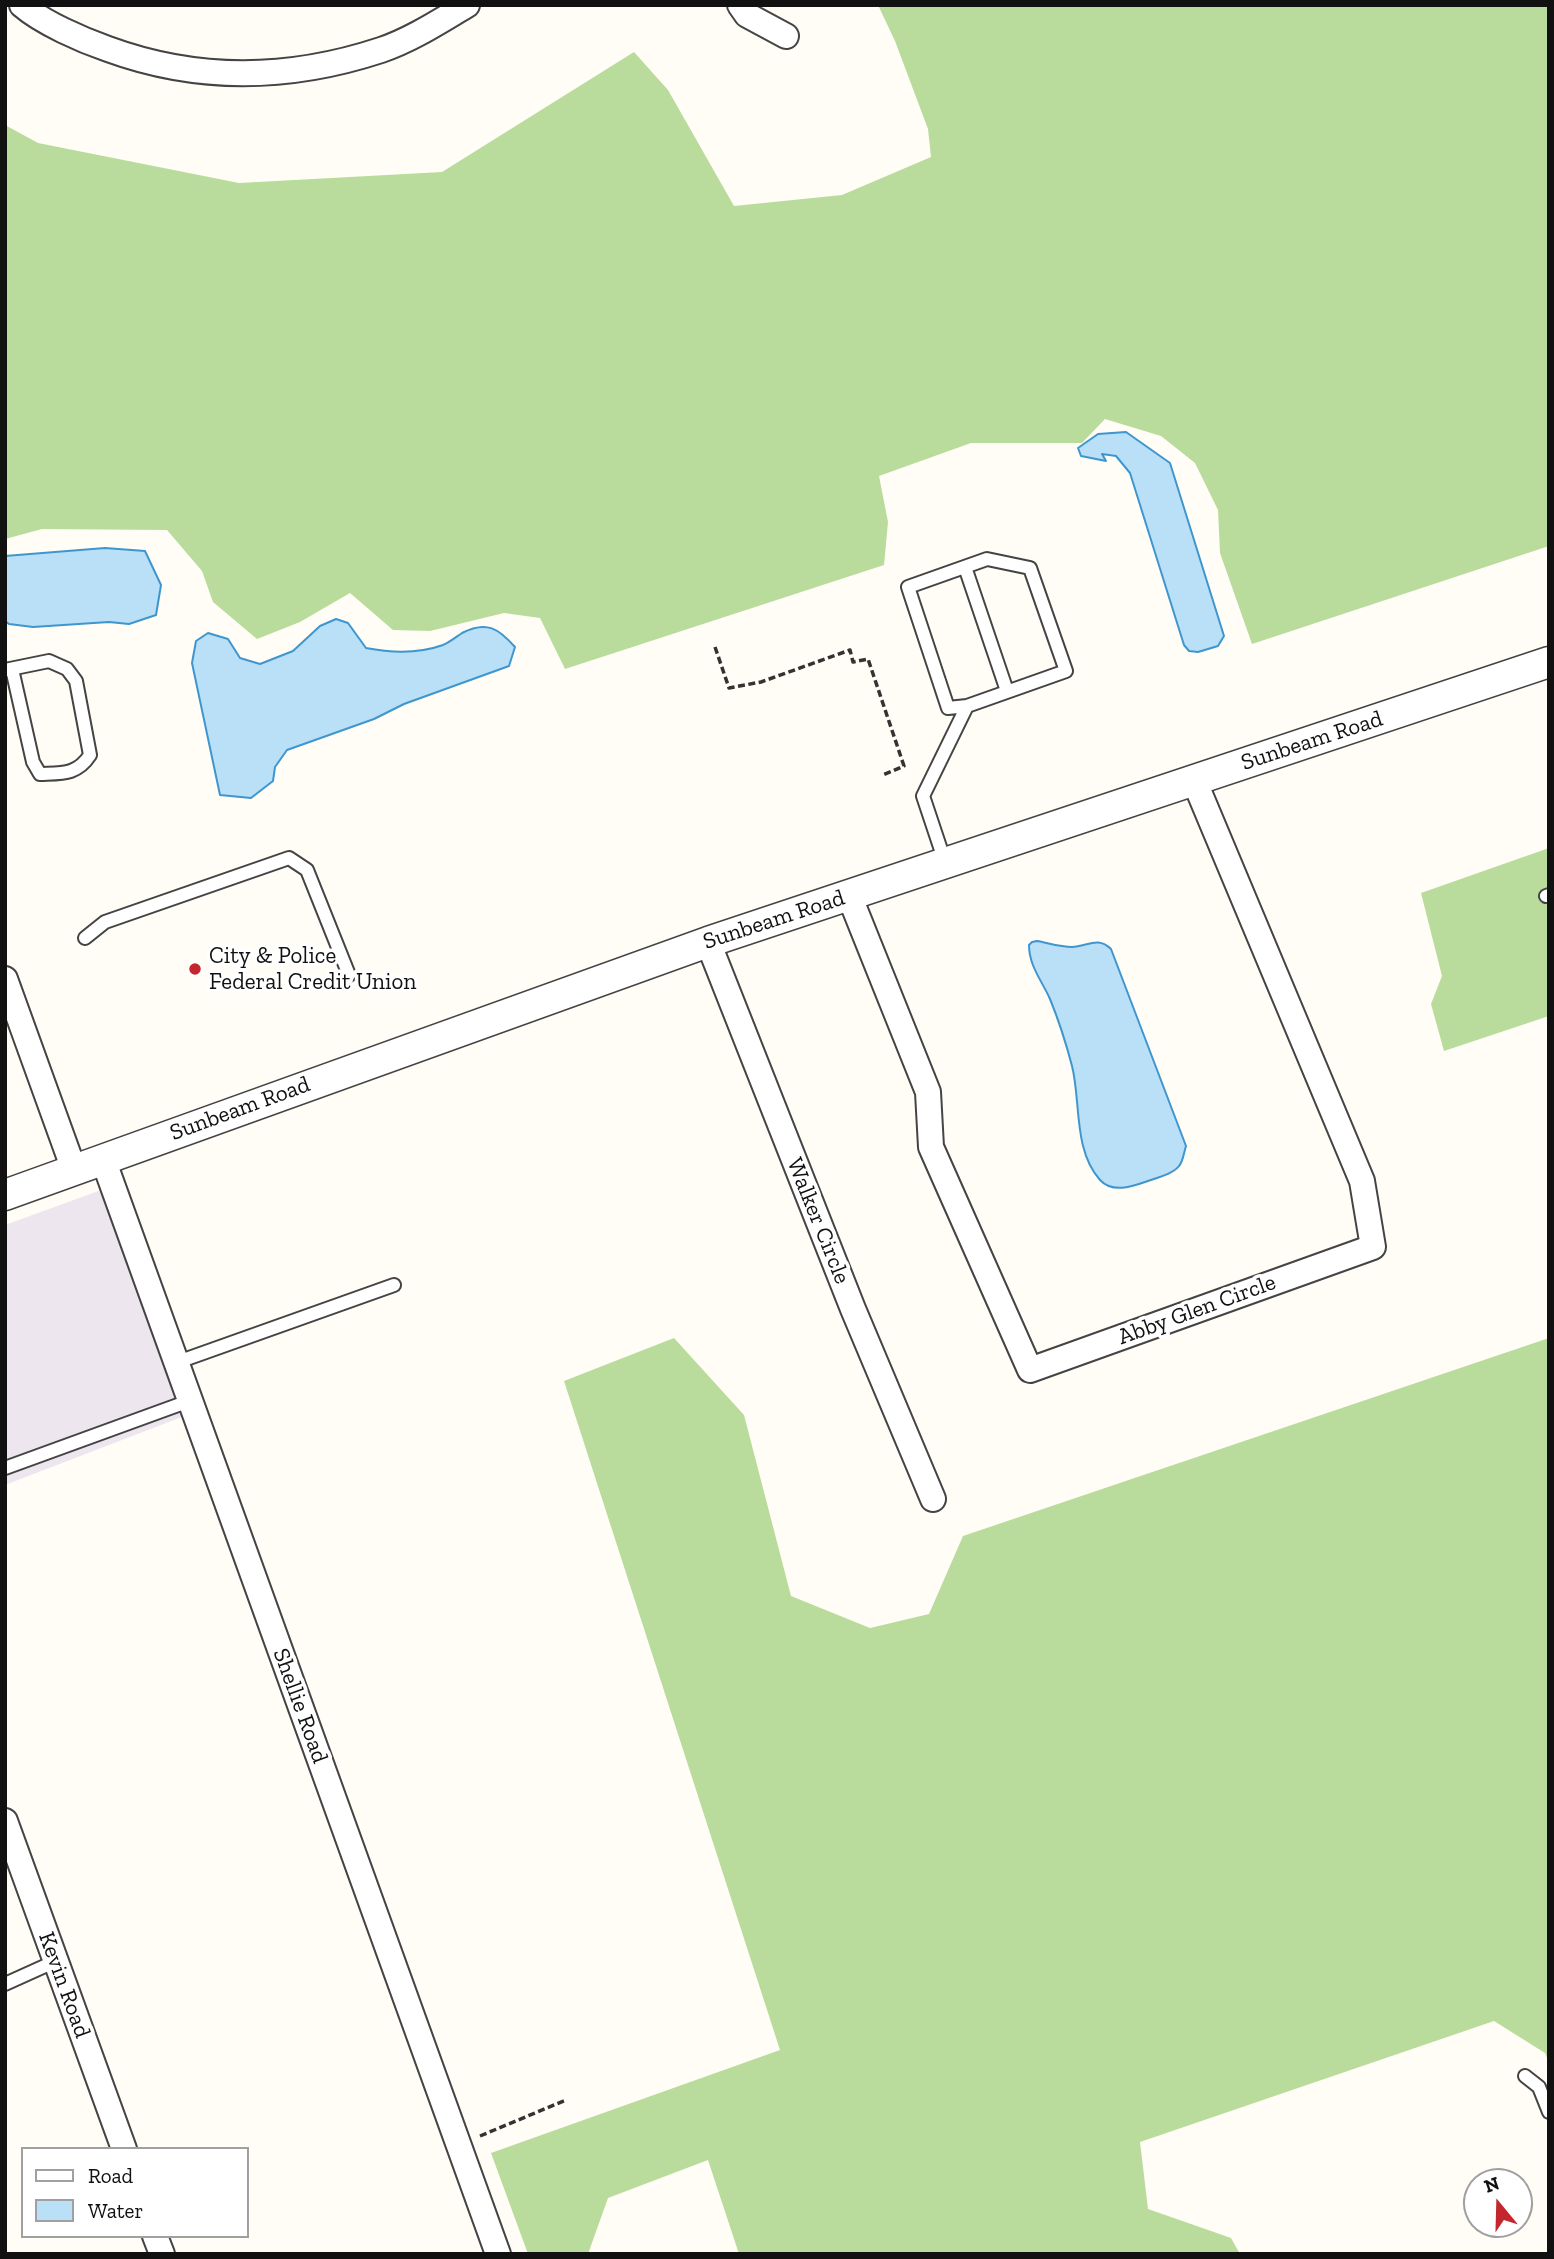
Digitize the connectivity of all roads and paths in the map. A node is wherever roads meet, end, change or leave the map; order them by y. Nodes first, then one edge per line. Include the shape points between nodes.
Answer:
1 (22, 5) edge
2 (467, 5) edge
3 (740, 5) edge
4 (786, 36) dead end
5 (965, 567) junction
6 (715, 647) dead end
7 (1549, 662) edge
8 (9, 670) edge
9 (1007, 691) junction
10 (967, 706) junction
11 (883, 775) dead end
12 (1194, 780) junction
13 (945, 863) junction
14 (849, 895) junction
15 (85, 938) dead end
16 (708, 942) junction
17 (349, 975) dead end
18 (5, 979) edge
19 (103, 1159) junction
20 (74, 1170) junction
21 (5, 1195) edge
22 (394, 1285) dead end
23 (175, 1363) junction
24 (189, 1401) junction
25 (5, 1468) edge
26 (933, 1499) dead end
27 (5, 1821) edge
28 (56, 1961) junction
29 (5, 1984) edge
30 (1525, 2076) dead end
31 (566, 2100) dead end
32 (1549, 2112) edge
33 (459, 2145) junction
34 (123, 2147) edge
35 (498, 2254) edge

1 - 2 street via 88,42 141,61 195,72 256,74 317,67 383,49
3 - 4 street via 747,15
5 - 9 lane
5 - 9 lane via 987,559 1030,568 1066,671
5 - 10 lane via 908,587 948,708
6 - 11 path via 729,688 761,682 850,650 853,662 868,659 904,766
7 - 12 street, Sunbeam Road
8 - 8 lane via 49,661 67,669 76,681 90,755 83,766 67,773 40,774
9 - 10 lane
10 - 13 lane via 923,796
12 - 13 street, Sunbeam Road
12 - 14 street, Abby Glen Circle via 1362,1181 1373,1247 1030,1370 931,1147 928,1092
13 - 14 street, Sunbeam Road
14 - 16 street, Sunbeam Road
15 - 17 lane via 105,922 289,858 307,870
16 - 19 street, Sunbeam Road
16 - 26 street, Walker Circle
18 - 20 street
19 - 20 street, Sunbeam Road
19 - 23 street, Shellie Road
20 - 21 street, Sunbeam Road
22 - 23 lane
23 - 24 street, Shellie Road
24 - 25 lane
24 - 33 street, Shellie Road
27 - 28 street, Kevin Road
28 - 29 lane
28 - 34 street, Kevin Road
30 - 32 lane via 1539,2087
31 - 33 path
33 - 35 street, Shellie Road

